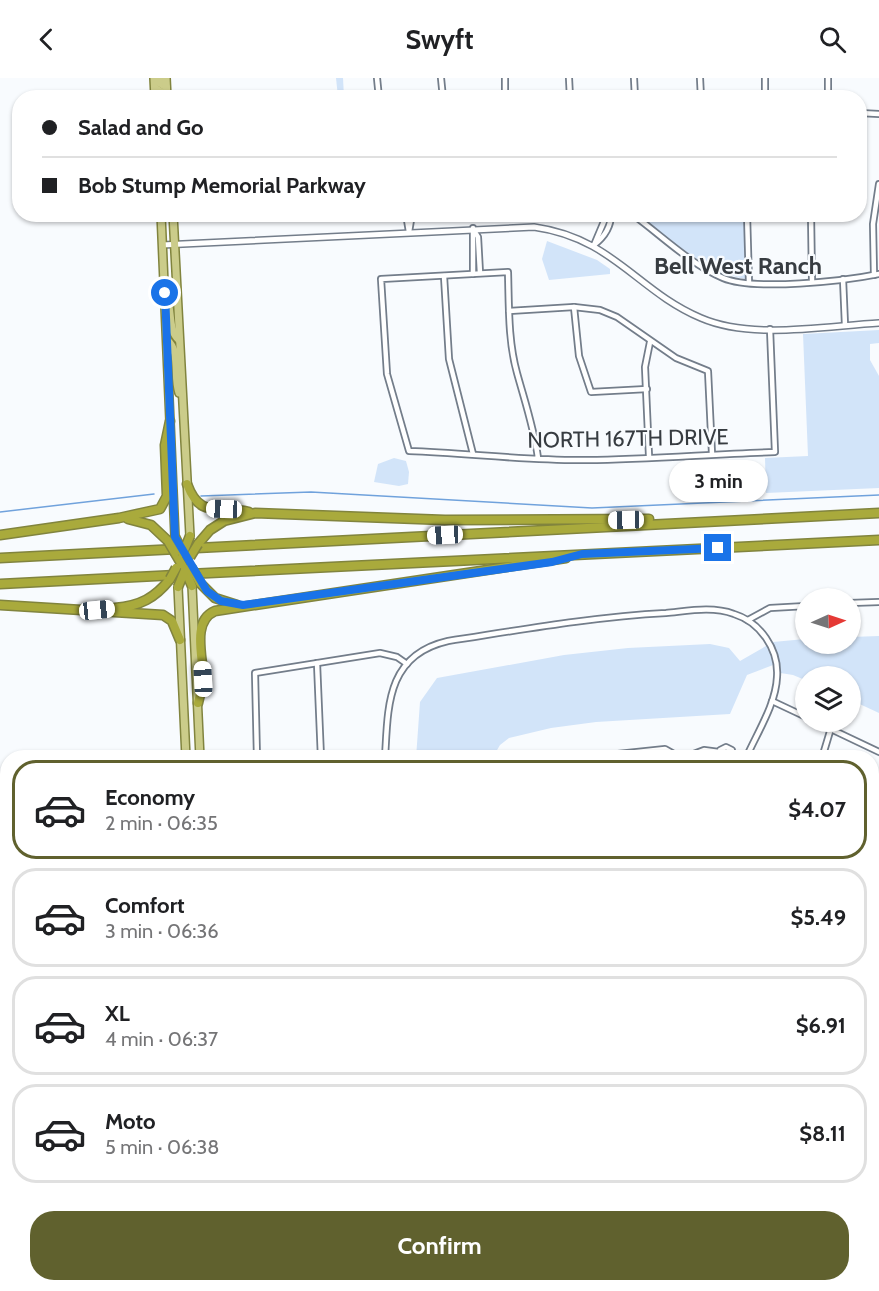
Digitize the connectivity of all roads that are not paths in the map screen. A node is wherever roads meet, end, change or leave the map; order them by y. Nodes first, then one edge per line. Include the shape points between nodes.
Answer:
1 (154, 78) edge
2 (160, 78) edge
3 (166, 78) edge
4 (166, 87) junction
5 (155, 88) joint
6 (158, 90) edge
7 (166, 90) edge
8 (879, 184) edge
9 (161, 222) edge
10 (173, 222) edge
11 (407, 222) edge
12 (411, 222) edge
13 (604, 222) edge
14 (643, 222) edge
15 (747, 222) edge
16 (812, 222) edge
17 (473, 228) junction
18 (409, 232) junction
19 (162, 245) junction
20 (174, 245) junction
21 (594, 245) junction
22 (480, 273) junction
23 (473, 274) junction
24 (877, 275) edge
25 (444, 276) junction
26 (843, 279) junction
27 (813, 280) junction
28 (749, 283) junction
29 (165, 293) junction
30 (574, 307) junction
31 (509, 311) junction
32 (879, 323) edge
33 (845, 325) junction
34 (770, 329) junction
35 (167, 340) junction
36 (179, 340) junction
37 (650, 342) junction
38 (647, 389) junction
39 (183, 402) junction
40 (170, 421) junction
41 (712, 453) junction
42 (473, 454) junction
43 (649, 456) junction
44 (538, 458) junction
45 (187, 484) junction
46 (255, 513) junction
47 (879, 513) edge
48 (119, 518) junction
49 (730, 521) junction
50 (0, 535) edge
51 (190, 536) joint
52 (175, 537) joint
53 (879, 540) edge
54 (582, 554) junction
55 (0, 558) edge
56 (184, 561) junction
57 (0, 584) edge
58 (192, 586) joint
59 (178, 587) joint
60 (879, 602) edge
61 (861, 603) edge
62 (0, 605) edge
63 (243, 605) junction
64 (795, 607) edge
65 (97, 610) junction
66 (748, 620) junction
67 (180, 640) junction
68 (316, 663) junction
69 (407, 664) junction
70 (772, 701) junction
71 (198, 703) junction
72 (795, 712) edge
73 (830, 732) edge
74 (837, 732) edge
75 (186, 750) edge
76 (200, 750) edge
77 (257, 750) edge
78 (321, 750) edge
79 (385, 750) edge
80 (750, 750) edge
81 (824, 750) edge
82 (875, 750) edge

1 - 5 main road
2 - 4 main road
3 - 4 main road
4 - 7 main road
5 - 6 main road
8 - 24 street via 873,224
9 - 19 main road
10 - 20 main road
11 - 18 street
12 - 18 street
13 - 21 street
14 - 28 street via 708,271
15 - 28 street
16 - 27 street
17 - 18 street
17 - 21 street via 534,227 566,233
17 - 22 street via 478,237
17 - 23 street
18 - 20 street
19 - 20 street
19 - 29 main road
20 - 36 main road
21 - 34 street via 701,318 729,327
22 - 23 street
22 - 31 street via 508,272
23 - 25 street
24 - 26 street
25 - 42 street via 449,359
25 - 42 street, NORTH 167TH DRIVE via 381,279 387,374 409,451
26 - 27 street
26 - 33 street
27 - 28 street
29 - 35 main road
29 - 36 main road via 171,309 172,332
30 - 31 street
30 - 37 street via 617,317
30 - 38 street via 579,356 591,392
31 - 44 street via 516,372 529,408
32 - 33 street
33 - 34 street
34 - 41 street, NORTH 167TH DRIVE via 775,452
35 - 39 main road via 174,349 176,385
35 - 40 main road
36 - 39 main road
37 - 38 street via 645,367
37 - 41 street via 708,371
38 - 43 street
39 - 45 main road
40 - 48 highway via 165,445 166,502 153,512
40 - 52 main road
41 - 43 street, NORTH 167TH DRIVE
42 - 44 street, NORTH 167TH DRIVE
43 - 44 street, NORTH 167TH DRIVE
45 - 46 highway via 195,502 204,508
45 - 51 main road
46 - 49 highway via 445,520 694,517
46 - 56 highway, bridge via 224,521
47 - 49 highway
48 - 50 highway
48 - 56 highway, bridge via 144,522 165,538
49 - 55 highway
51 - 56 highway, bridge
52 - 56 highway, bridge
53 - 54 highway
54 - 57 highway
54 - 63 highway via 552,562
56 - 58 highway, bridge
56 - 59 highway, bridge
56 - 63 highway, bridge via 202,586 221,601
56 - 65 highway, bridge via 151,598 134,607
58 - 71 main road
59 - 67 main road
60 - 61 street
62 - 65 highway
63 - 71 highway via 215,611 202,621 203,679
64 - 66 street via 770,608
65 - 67 highway via 163,615 175,626
66 - 69 street via 725,611 709,610 590,618 436,644
66 - 70 street via 764,635 774,654 778,675
67 - 75 main road
68 - 69 street via 380,653
68 - 77 street via 255,673
68 - 78 street
69 - 79 street via 394,683 388,702
70 - 72 street
70 - 80 street
71 - 76 main road
73 - 81 street
74 - 82 street

